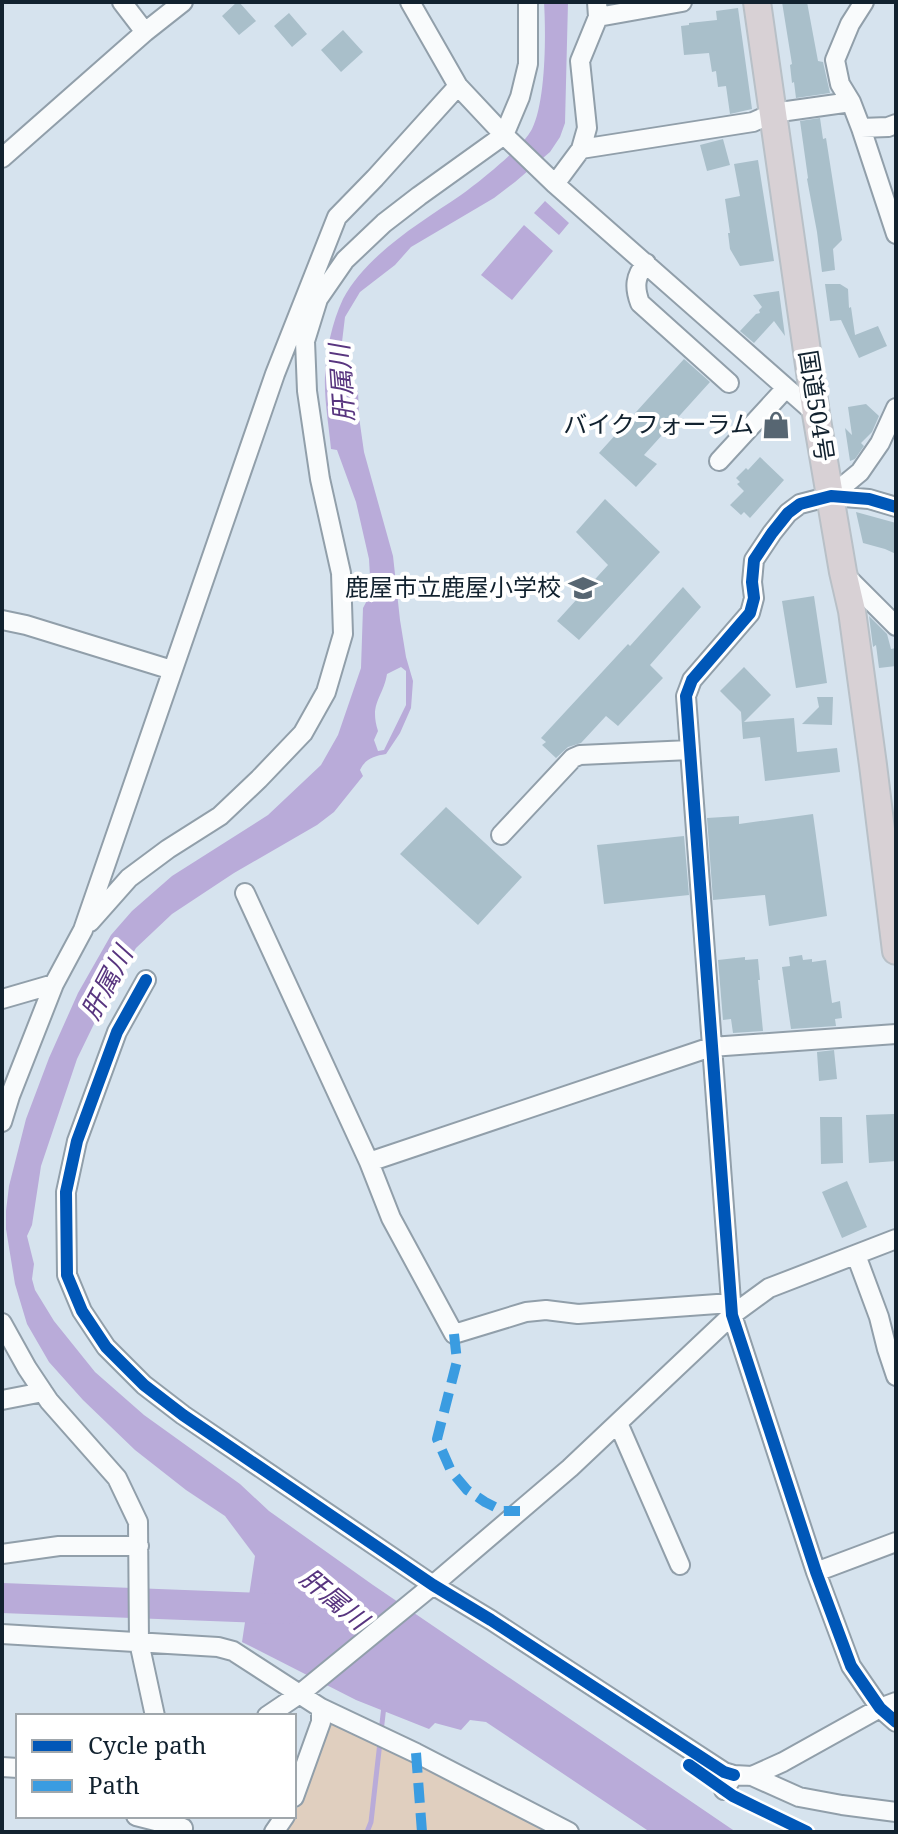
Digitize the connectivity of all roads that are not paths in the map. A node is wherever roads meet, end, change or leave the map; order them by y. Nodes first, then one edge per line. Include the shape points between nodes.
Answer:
1 (122, 2) edge
2 (183, 2) edge
3 (410, 2) edge
4 (528, 2) edge
5 (682, 2) edge
6 (757, 2) edge
7 (864, 2) edge
8 (597, 10) edge
9 (145, 32) junction
10 (458, 86) junction
11 (851, 102) junction
12 (773, 113) junction
13 (896, 124) edge
14 (861, 128) junction
15 (504, 135) junction
16 (581, 149) junction
17 (2, 158) edge
18 (555, 184) junction
19 (896, 234) edge
20 (646, 263) junction
21 (729, 383) dead end
22 (786, 388) junction
23 (896, 408) edge
24 (816, 414) junction
25 (719, 461) dead end
26 (831, 496) junction
27 (896, 507) edge
28 (843, 572) junction
29 (2, 620) edge
30 (896, 626) edge
31 (172, 670) junction
32 (690, 750) junction
33 (501, 835) dead end
34 (892, 891) edge
35 (245, 893) dead end
36 (83, 930) junction
37 (896, 951) edge
38 (146, 980) dead end
39 (54, 984) junction
40 (2, 999) edge
41 (896, 1034) edge
42 (711, 1047) junction
43 (7, 1092) edge
44 (2, 1122) edge
45 (369, 1162) junction
46 (896, 1239) edge
47 (856, 1255) junction
48 (732, 1309) junction
49 (2, 1323) edge
50 (896, 1376) edge
51 (43, 1392) junction
52 (2, 1400) edge
53 (618, 1423) junction
54 (896, 1542) edge
55 (139, 1551) junction
56 (2, 1554) edge
57 (680, 1565) dead end
58 (816, 1572) junction
59 (433, 1585) junction
60 (2, 1634) edge
61 (139, 1642) junction
62 (305, 1690) junction
63 (888, 1705) edge
64 (321, 1708) junction
65 (155, 1714) edge
66 (270, 1714) edge
67 (896, 1722) edge
68 (737, 1780) junction
69 (296, 1791) edge
70 (896, 1812) edge
71 (146, 1818) edge
72 (183, 1825) edge
73 (569, 1832) edge

1 - 9 street
2 - 9 street
3 - 10 street
4 - 15 street via 528,64
5 - 8 street
6 - 12 highway, 国道504号
7 - 11 street via 835,60
8 - 16 street via 580,61 587,128
9 - 17 street
10 - 15 street
10 - 31 street via 337,217 275,374
11 - 12 street
11 - 14 street
12 - 16 street via 753,122
12 - 24 highway, 国道504号
13 - 14 street
14 - 19 street
15 - 18 street
15 - 36 street via 384,223 345,260 318,299 305,341 307,391 341,573 343,634 326,692 303,733 259,779 220,816 129,878
16 - 18 street
18 - 20 street
20 - 21 street via 635,283 640,303
20 - 22 street
22 - 24 street
22 - 25 street
23 - 26 street via 860,472
24 - 26 highway, 国道504号
26 - 27 street
26 - 28 highway, 国道504号
26 - 32 street via 788,513 754,560 750,613 692,680 686,696
28 - 30 street
28 - 34 highway, 国道504号
29 - 31 street
31 - 36 street
32 - 33 street via 573,758
32 - 42 street
34 - 37 highway, 国道504号
35 - 45 street
36 - 39 street
38 - 59 street via 117,1032 77,1141 66,1192 67,1275 82,1311 106,1347 144,1385
39 - 40 street
39 - 43 street
41 - 42 street
42 - 45 street
42 - 48 street
43 - 44 street
45 - 48 street via 391,1218 454,1334 546,1310 578,1314
46 - 47 street
47 - 48 street via 769,1288
47 - 50 street
48 - 53 street
48 - 58 street
49 - 51 street
51 - 52 street
51 - 55 street via 117,1478 138,1522
53 - 57 street
53 - 59 street
54 - 58 street
55 - 56 street via 59,1546
55 - 61 street
58 - 63 street via 851,1666
59 - 62 street
59 - 68 street
60 - 61 street
61 - 62 street via 233,1651
61 - 65 street
62 - 64 street
62 - 66 street
63 - 67 street
63 - 68 street via 783,1762
64 - 69 street via 321,1722
64 - 73 street
68 - 70 street via 799,1797
71 - 72 street

